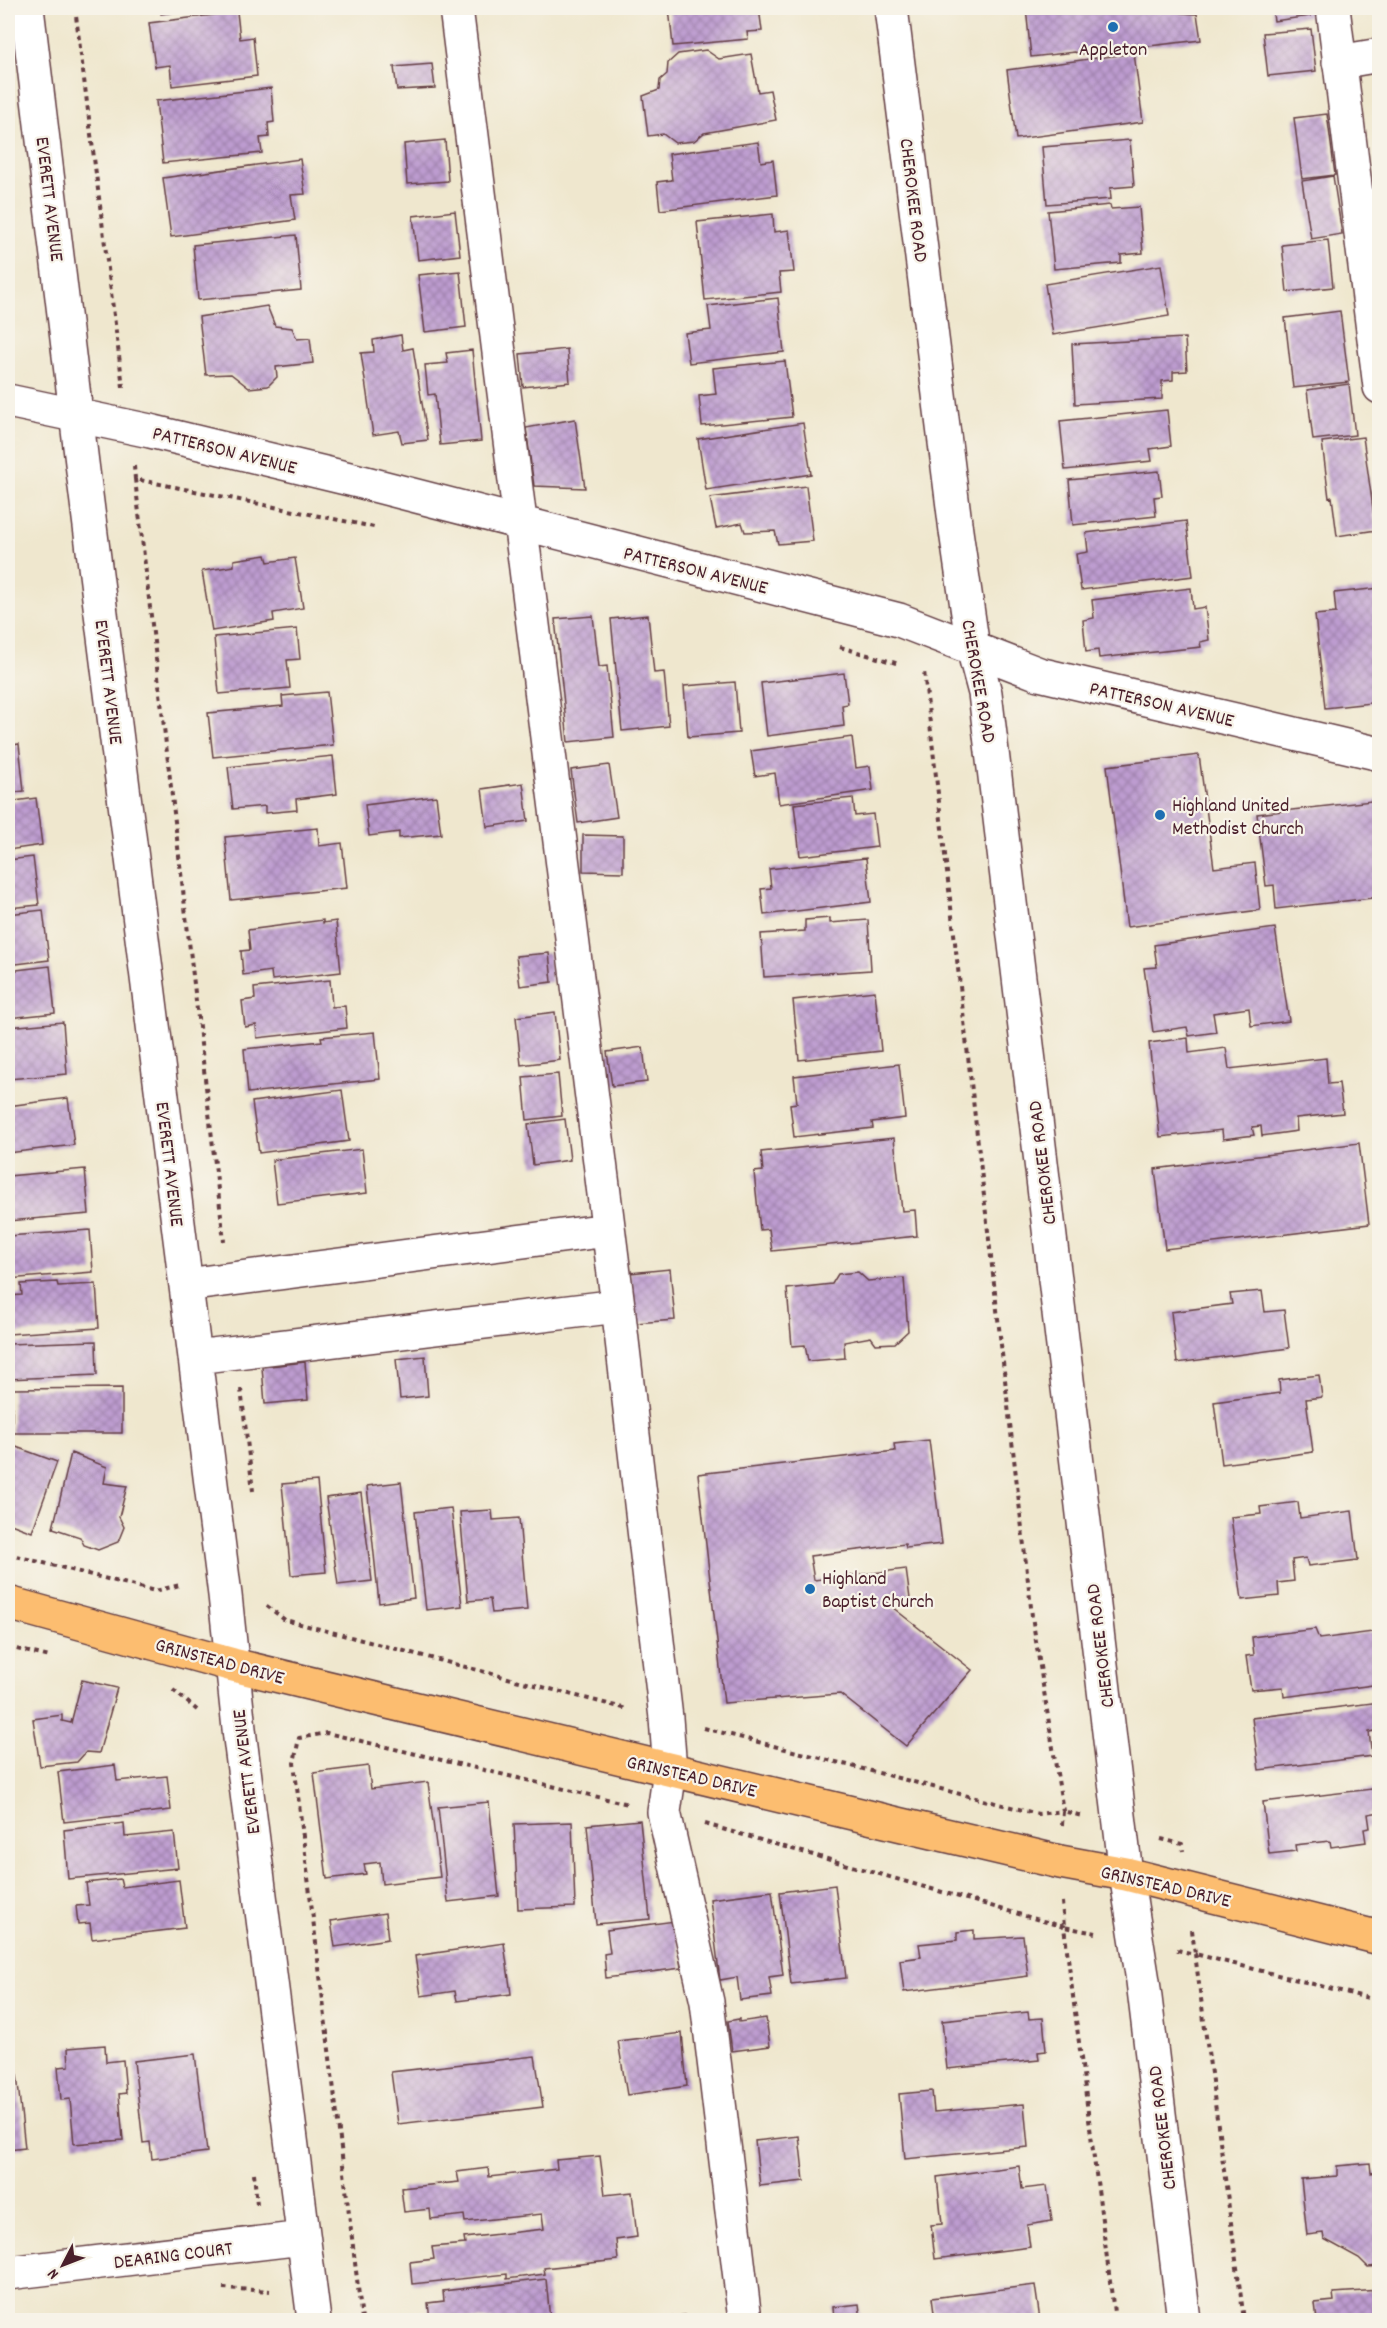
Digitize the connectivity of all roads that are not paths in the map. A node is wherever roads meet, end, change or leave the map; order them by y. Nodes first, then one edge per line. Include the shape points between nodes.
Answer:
1 (27, 8) edge
2 (456, 8) edge
3 (891, 8) edge
4 (1333, 8) edge
5 (1380, 55) edge
6 (1339, 62) junction
7 (1380, 387) edge
8 (8, 401) edge
9 (77, 416) junction
10 (519, 523) junction
11 (973, 648) junction
12 (1380, 754) edge
13 (608, 1230) junction
14 (186, 1285) junction
15 (618, 1306) junction
16 (195, 1357) junction
17 (8, 1603) edge
18 (233, 1665) junction
19 (670, 1770) junction
20 (1126, 1874) junction
21 (1380, 1938) edge
22 (303, 2238) junction
23 (8, 2273) edge
24 (314, 2320) edge
25 (745, 2320) edge
26 (1184, 2320) edge

1 - 9 street, EVERETT AVENUE
2 - 10 street
3 - 11 street, CHEROKEE ROAD
4 - 6 street
5 - 6 street
6 - 7 street
8 - 9 street, PATTERSON AVENUE
9 - 10 street, PATTERSON AVENUE
9 - 14 street, EVERETT AVENUE
10 - 11 street, PATTERSON AVENUE via 899,620
10 - 13 street
11 - 12 street, PATTERSON AVENUE via 1039,674
11 - 20 street, CHEROKEE ROAD via 985,693
13 - 14 street
13 - 15 street
14 - 16 street, EVERETT AVENUE
15 - 16 street
15 - 19 street
16 - 18 street, EVERETT AVENUE
17 - 18 main road, GRINSTEAD DRIVE
18 - 19 main road, GRINSTEAD DRIVE
18 - 22 street, EVERETT AVENUE
19 - 20 main road, GRINSTEAD DRIVE
19 - 25 street via 664,1812 707,2002
20 - 21 main road, GRINSTEAD DRIVE
20 - 26 street, CHEROKEE ROAD via 1143,1981
22 - 23 street, DEARING COURT
22 - 24 street, EVERETT AVENUE

